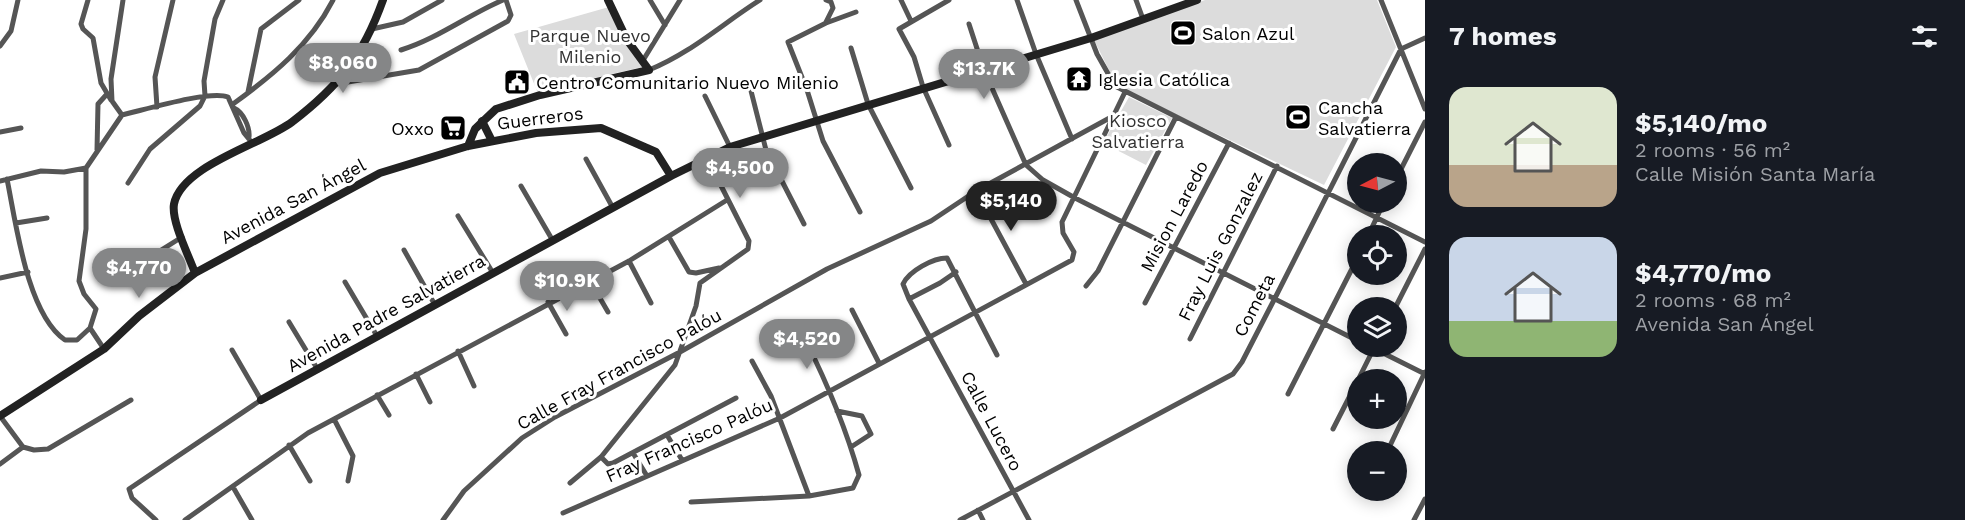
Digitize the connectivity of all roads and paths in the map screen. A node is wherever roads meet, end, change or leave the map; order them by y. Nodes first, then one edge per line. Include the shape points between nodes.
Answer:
1 (18, 0) edge
2 (88, 0) edge
3 (123, 0) edge
4 (173, 0) edge
5 (299, 0) edge
6 (333, 0) edge
7 (383, 0) edge
8 (442, 0) edge
9 (504, 0) edge
10 (608, 0) edge
11 (650, 0) edge
12 (680, 0) edge
13 (760, 0) edge
14 (826, 0) edge
15 (901, 0) edge
16 (949, 0) edge
17 (1017, 0) edge
18 (1076, 0) edge
19 (1136, 0) edge
20 (1197, 0) edge
21 (1381, 0) edge
22 (220, 1) edge
23 (856, 12) dead end
24 (1143, 19) junction
25 (911, 21) junction
26 (826, 22) junction
27 (969, 24) dead end
28 (664, 25) junction
29 (372, 29) junction
30 (1090, 38) junction
31 (1425, 38) edge
32 (0, 46) edge
33 (851, 48) dead end
34 (1401, 48) junction
35 (401, 50) dead end
36 (1036, 54) junction
37 (642, 62) junction
38 (649, 70) junction
39 (984, 70) junction
40 (749, 83) dead end
41 (334, 85) junction
42 (923, 87) junction
43 (1125, 92) junction
44 (248, 93) junction
45 (107, 94) junction
46 (205, 96) junction
47 (705, 96) dead end
48 (112, 101) junction
49 (868, 104) junction
50 (233, 106) junction
51 (157, 107) junction
52 (1425, 109) edge
53 (122, 115) junction
54 (1115, 115) junction
55 (1176, 117) junction
56 (482, 121) junction
57 (816, 121) junction
58 (1425, 122) edge
59 (21, 128) dead end
60 (0, 132) edge
61 (763, 136) junction
62 (1072, 139) junction
63 (251, 140) junction
64 (492, 141) junction
65 (1229, 143) junction
66 (949, 145) dead end
67 (468, 146) junction
68 (730, 147) junction
69 (97, 152) junction
70 (1407, 157) edge
71 (706, 158) junction
72 (586, 159) dead end
73 (1026, 165) junction
74 (1277, 166) junction
75 (86, 168) junction
76 (672, 176) junction
77 (7, 179) junction
78 (0, 181) edge
79 (128, 183) dead end
80 (521, 186) dead end
81 (911, 188) dead end
82 (976, 191) junction
83 (1328, 192) junction
84 (1075, 198) junction
85 (727, 200) junction
86 (613, 208) junction
87 (860, 212) dead end
88 (1379, 213) edge
89 (458, 216) dead end
90 (1377, 217) junction
91 (47, 218) dead end
92 (16, 223) junction
93 (1124, 223) junction
94 (804, 224) dead end
95 (1373, 225) edge
96 (182, 237) junction
97 (669, 237) junction
98 (553, 241) junction
99 (1425, 242) edge
100 (1174, 249) junction
101 (1425, 249) edge
102 (404, 250) dead end
103 (629, 261) junction
104 (136, 266) dead end
105 (720, 267) junction
106 (28, 272) junction
107 (956, 272) junction
108 (195, 273) junction
109 (494, 273) junction
110 (1224, 273) junction
111 (0, 278) edge
112 (1347, 279) edge
113 (590, 281) junction
114 (345, 282) dead end
115 (1026, 284) junction
116 (1086, 286) dead end
117 (1401, 297) edge
118 (1275, 298) junction
119 (909, 299) junction
120 (548, 302) junction
121 (651, 303) dead end
122 (1145, 303) dead end
123 (435, 305) junction
124 (852, 310) dead end
125 (608, 312) dead end
126 (975, 312) junction
127 (289, 322) dead end
128 (1325, 324) junction
129 (90, 328) junction
130 (566, 334) dead end
131 (1347, 335) edge
132 (377, 336) junction
133 (930, 336) junction
134 (805, 339) dead end
135 (1190, 339) dead end
136 (104, 349) junction
137 (232, 350) dead end
138 (458, 351) junction
139 (680, 352) junction
140 (997, 355) dead end
141 (1392, 357) edge
142 (752, 361) dead end
143 (879, 363) junction
144 (318, 371) junction
145 (1425, 373) edge
146 (416, 374) junction
147 (474, 386) dead end
148 (830, 389) junction
149 (1288, 394) dead end
150 (377, 395) junction
151 (736, 398) dead end
152 (131, 400) dead end
153 (261, 400) junction
154 (430, 402) dead end
155 (1347, 402) edge
156 (837, 411) junction
157 (389, 415) dead end
158 (0, 416) edge
159 (780, 418) junction
160 (334, 419) junction
161 (1333, 429) dead end
162 (667, 435) junction
163 (1392, 441) edge
164 (289, 445) junction
165 (23, 447) junction
166 (851, 447) junction
167 (633, 453) junction
168 (601, 457) junction
169 (682, 460) junction
170 (0, 464) edge
171 (647, 476) junction
172 (309, 481) dead end
173 (348, 481) dead end
174 (570, 483) dead end
175 (233, 487) junction
176 (1013, 491) junction
177 (809, 496) junction
178 (1425, 499) edge
179 (691, 502) dead end
180 (978, 510) junction
181 (196, 513) junction
182 (563, 513) dead end
183 (156, 520) edge
184 (185, 520) edge
185 (201, 520) edge
186 (252, 520) edge
187 (443, 520) edge
188 (960, 520) edge
189 (983, 520) edge
190 (1029, 520) edge
191 (1414, 520) edge

1 - 32 street via 11,31
2 - 45 street via 81,24 93,38 101,83
3 - 48 street via 111,79
4 - 51 street via 155,77
5 - 44 street via 261,29
6 - 44 street via 323,21 306,41 284,65
7 - 29 main road
8 - 29 street via 403,22
9 - 35 street
9 - 41 street via 511,15 507,21 429,66
10 - 37 main road
11 - 28 street
12 - 28 street
13 - 38 street via 697,46
14 - 26 street via 833,9
15 - 25 street
16 - 25 street
17 - 36 street
18 - 30 street
19 - 24 street
20 - 24 main road, Avenida Padre Salvatierra
21 - 34 street
22 - 46 street via 204,81
23 - 26 street
24 - 30 main road, Avenida Padre Salvatierra
25 - 42 street via 900,32 914,57
26 - 57 street via 788,42
27 - 39 street
28 - 37 street
29 - 41 main road via 353,64
30 - 36 main road, Avenida Padre Salvatierra
30 - 43 street via 1115,86
31 - 34 street
33 - 49 street
34 - 52 street
34 - 83 street, Cometa
36 - 39 main road, Avenida Padre Salvatierra
36 - 62 street
37 - 38 main road
38 - 56 main road via 540,95 496,109
39 - 42 main road, Avenida Padre Salvatierra
39 - 73 street
40 - 61 street
41 - 63 main road via 291,123
42 - 49 main road, Avenida Padre Salvatierra
42 - 66 street
43 - 54 street
43 - 55 street
44 - 50 street
45 - 48 street
45 - 69 street via 98,104
46 - 50 street via 224,95
46 - 51 street
46 - 79 street via 200,106 150,148
47 - 68 street
48 - 53 street
49 - 57 main road, Avenida Padre Salvatierra
49 - 81 street
50 - 63 street
51 - 53 street
53 - 69 street
54 - 62 street, Calle Fray Francisco Palóu
54 - 84 street
55 - 65 street
55 - 93 street
56 - 64 main road
56 - 67 main road
57 - 61 main road, Avenida Padre Salvatierra
57 - 87 street via 822,141
58 - 70 street
59 - 60 street
61 - 68 main road, Avenida Padre Salvatierra
61 - 94 street via 772,165
62 - 73 street, Calle Fray Francisco Palóu
63 - 96 main road via 210,165 181,190 174,204
64 - 67 main road, Guerreros
64 - 76 main road, Guerreros via 601,128 656,152
65 - 74 street
65 - 100 street, Mision Laredo
67 - 108 main road, Avenida San Ángel via 380,173
68 - 71 main road, Avenida Padre Salvatierra
69 - 75 street
71 - 76 main road, Avenida Padre Salvatierra
71 - 85 street
72 - 86 street
73 - 82 street, Calle Fray Francisco Palóu
73 - 84 street
74 - 83 street
74 - 110 street, Fray Luis Gonzalez
75 - 77 street via 41,171
75 - 129 street via 86,229 79,281 96,309
76 - 86 main road, Avenida Padre Salvatierra
77 - 78 street
77 - 92 street
80 - 98 street
82 - 115 street
82 - 139 street, Calle Fray Francisco Palóu via 931,221 827,269
83 - 90 street
83 - 118 street, Cometa
84 - 93 street
84 - 115 street, Fray Francisco Palóu via 1062,222 1063,233 1074,252 1072,260
85 - 97 street
85 - 105 street via 749,245 745,252
86 - 98 main road, Avenida Padre Salvatierra
88 - 90 street
89 - 109 street
90 - 95 street
90 - 99 street
91 - 92 street
92 - 106 street
93 - 100 street
93 - 116 street
96 - 104 street
96 - 108 main road
97 - 103 street
97 - 105 street via 689,272
98 - 109 main road, Avenida Padre Salvatierra
100 - 110 street
100 - 122 street, Mision Laredo
101 - 117 street
102 - 123 street
103 - 113 street
103 - 121 street
105 - 139 street via 700,284
106 - 111 street
106 - 129 street via 42,317 57,335 71,342
107 - 119 street
107 - 119 street, Calle Lucero via 947,258 915,271 903,284
107 - 126 street
108 - 136 main road, Avenida San Ángel
109 - 123 main road, Avenida Padre Salvatierra
110 - 118 street
110 - 135 street, Fray Luis Gonzalez
112 - 128 street
113 - 120 street
113 - 125 street
114 - 132 street
115 - 126 street, Fray Francisco Palóu
118 - 128 street
118 - 176 street, Cometa via 1233,374
119 - 133 street, Calle Lucero
120 - 130 street
120 - 138 street
123 - 132 main road, Avenida Padre Salvatierra
124 - 143 street
126 - 133 street, Fray Francisco Palóu
126 - 140 street
127 - 144 street
128 - 131 street
128 - 149 street
129 - 136 street
132 - 144 main road, Avenida Padre Salvatierra
133 - 143 street, Fray Francisco Palóu
133 - 176 street, Calle Lucero
134 - 148 street
136 - 158 main road, Avenida San Ángel
137 - 153 street
138 - 146 street
138 - 147 street
139 - 168 street via 675,365
139 - 187 street, Calle Fray Francisco Palóu via 522,438 464,491
141 - 145 street
142 - 159 street
143 - 148 street, Fray Francisco Palóu
144 - 153 main road, Avenida Padre Salvatierra
145 - 163 street
146 - 150 street
146 - 154 street
148 - 156 street
148 - 159 street, Fray Francisco Palóu
150 - 157 street
150 - 160 street
151 - 162 street
152 - 165 street via 48,449
153 - 183 street via 129,489 132,498
155 - 161 street
156 - 166 street
156 - 166 street via 862,416 871,434
158 - 165 street
159 - 169 street, Fray Francisco Palóu
159 - 177 street
160 - 164 street
160 - 173 street via 352,456
162 - 167 street
162 - 169 street
164 - 172 street
164 - 175 street
165 - 170 street
166 - 177 street via 860,475 853,488
167 - 168 street via 608,464
167 - 171 street
168 - 174 street
169 - 171 street, Fray Francisco Palóu
171 - 182 street, Fray Francisco Palóu
175 - 181 street
175 - 186 street
176 - 180 street, Cometa
176 - 190 street, Calle Lucero
177 - 179 street
178 - 191 street
180 - 188 street, Cometa
180 - 189 street
181 - 184 street
181 - 185 street

